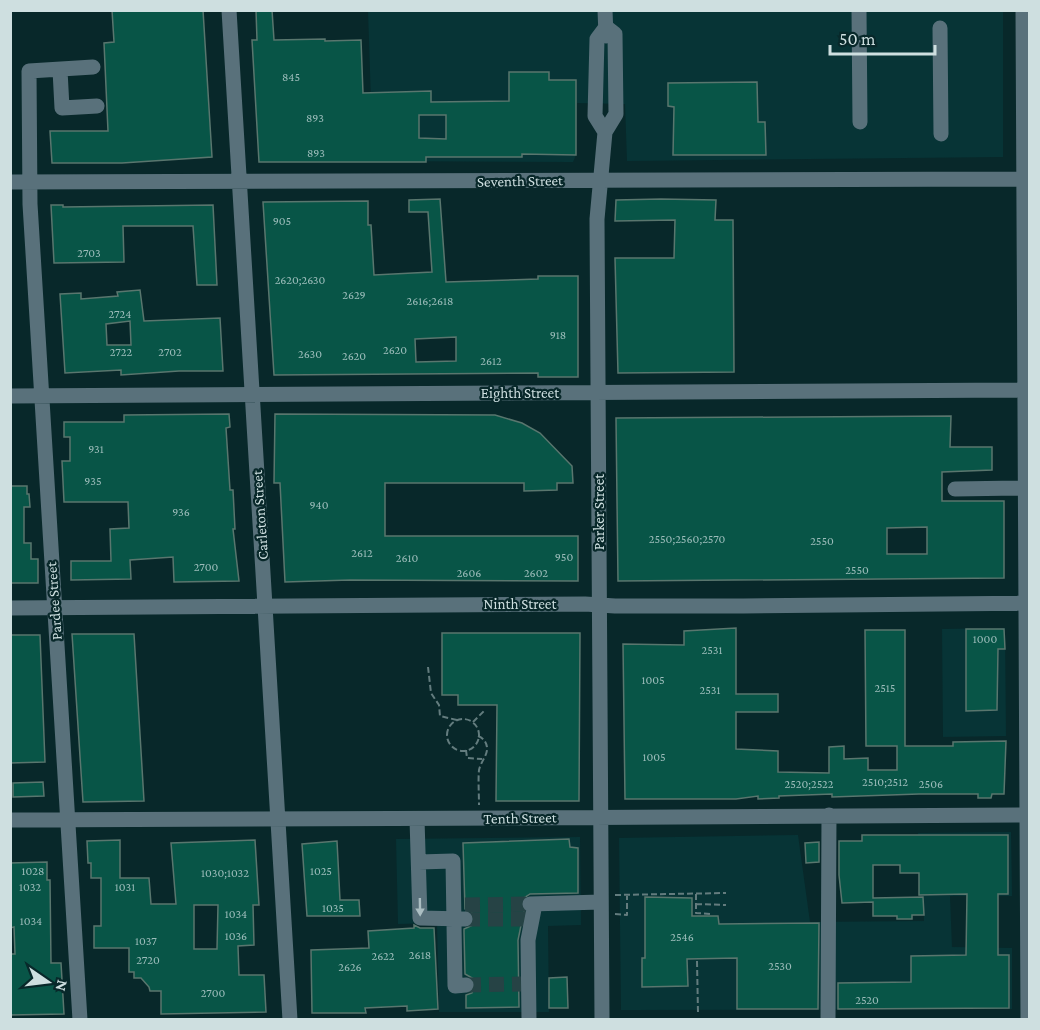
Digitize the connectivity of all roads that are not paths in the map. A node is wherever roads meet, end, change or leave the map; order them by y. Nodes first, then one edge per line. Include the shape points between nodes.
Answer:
1 (229, 10) edge
2 (605, 10) edge
3 (859, 10) edge
4 (1023, 10) edge
5 (940, 28) dead end
6 (93, 68) dead end
7 (60, 69) junction
8 (97, 106) dead end
9 (860, 122) dead end
10 (941, 134) dead end
11 (1028, 176) edge
12 (600, 179) junction
13 (10, 182) edge
14 (30, 182) junction
15 (239, 182) junction
16 (1027, 390) edge
17 (598, 392) junction
18 (252, 394) junction
19 (10, 396) edge
20 (42, 396) junction
21 (1025, 488) junction
22 (955, 489) dead end
23 (1027, 603) edge
24 (600, 605) junction
25 (266, 606) junction
26 (10, 608) edge
27 (55, 608) junction
28 (1028, 815) edge
29 (600, 816) junction
30 (829, 816) junction
31 (278, 819) junction
32 (417, 819) junction
33 (10, 820) edge
34 (69, 820) junction
35 (419, 862) junction
36 (601, 904) junction
37 (460, 912) junction
38 (466, 985) dead end
39 (80, 1020) edge
40 (290, 1020) edge
41 (529, 1020) edge
42 (602, 1020) edge
43 (828, 1020) edge
44 (1028, 1020) edge

1 - 15 street, Carleton Street
2 - 12 street, Parker Street via 606,27 615,34 615,114 605,132
3 - 9 street
4 - 11 street
5 - 10 street
6 - 7 street
7 - 8 street via 62,108
7 - 14 street, Pardee Street via 29,71
11 - 12 street, Seventh Street
11 - 16 street
12 - 15 street, Seventh Street
12 - 17 street, Parker Street
13 - 14 street, Seventh Street
14 - 15 street, Seventh Street
14 - 20 street, Pardee Street
15 - 18 street, Carleton Street
16 - 17 street, Eighth Street
16 - 21 street
17 - 18 street, Eighth Street
17 - 24 street, Parker Street
18 - 20 street, Eighth Street
18 - 25 street, Carleton Street
19 - 20 street, Eighth Street
20 - 27 street, Pardee Street
21 - 22 street
21 - 23 street
23 - 24 street, Ninth Street
23 - 28 street
24 - 25 street, Ninth Street
24 - 29 street, Parker Street
25 - 27 street, Ninth Street
25 - 31 street, Carleton Street
26 - 27 street, Ninth Street
27 - 34 street, Pardee Street
28 - 30 street, Tenth Street
28 - 44 street
29 - 30 street, Tenth Street
29 - 32 street, Tenth Street
29 - 36 street, Parker Street
30 - 43 street
31 - 32 street, Tenth Street
31 - 34 street, Tenth Street
31 - 40 street, Carleton Street
32 - 35 street
33 - 34 street, Tenth Street
34 - 39 street, Pardee Street
35 - 37 street via 453,861
35 -> 37 street via 420,918
36 - 41 street via 556,900 533,904 525,984
36 - 42 street, Parker Street
37 - 38 street via 454,986

